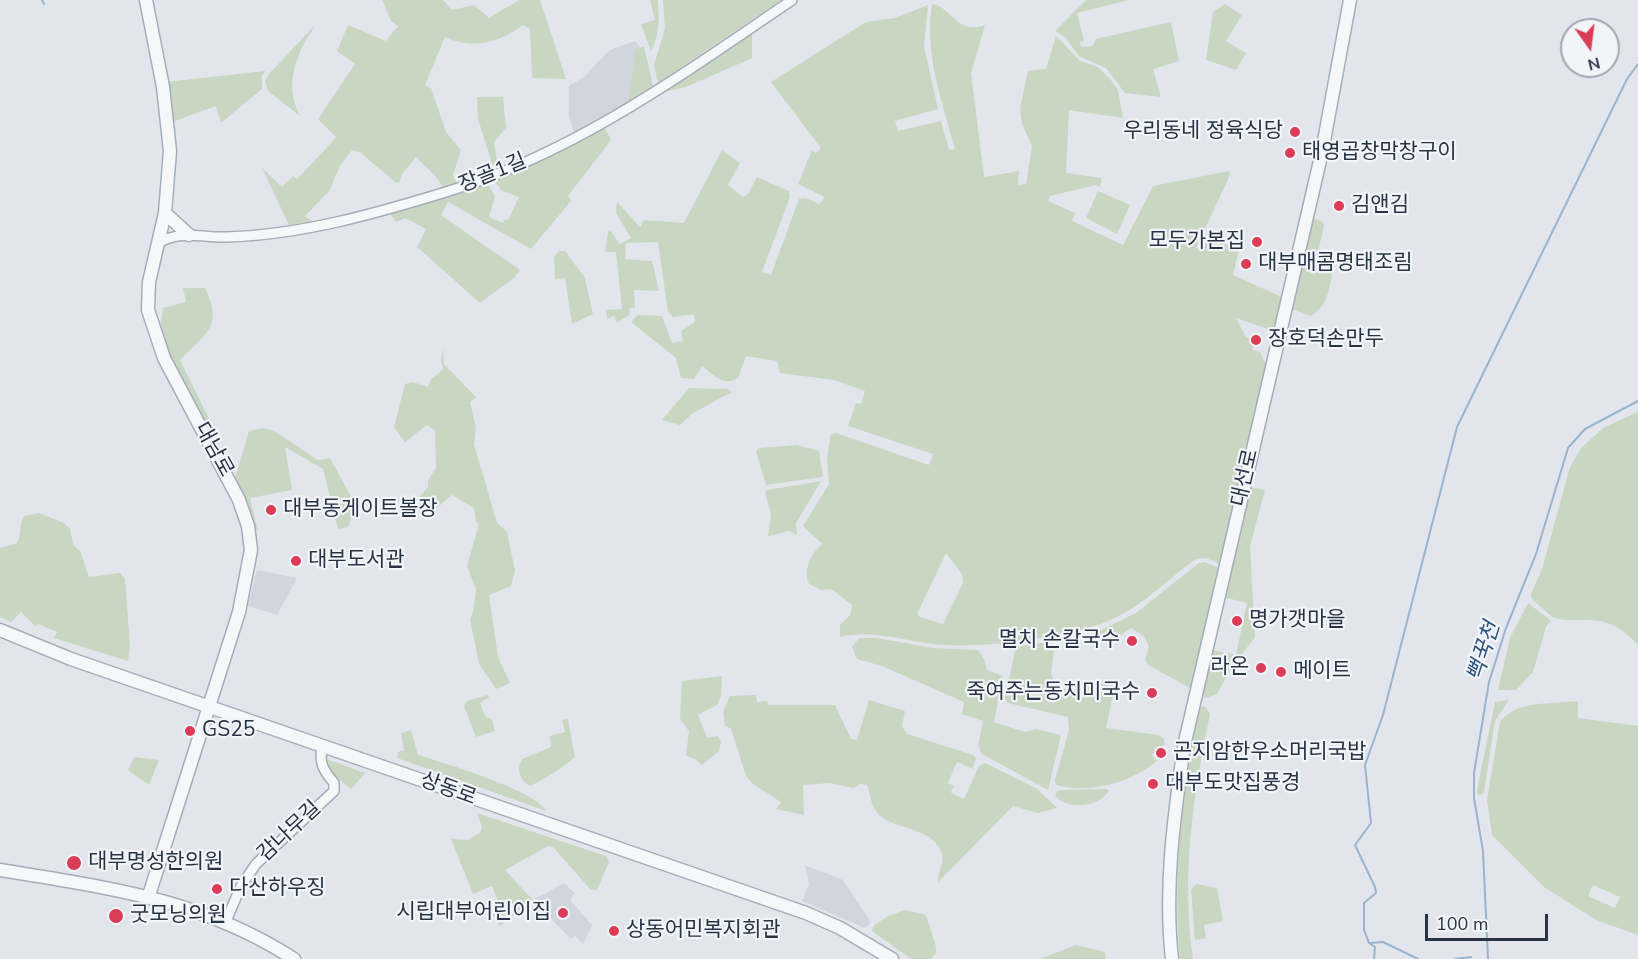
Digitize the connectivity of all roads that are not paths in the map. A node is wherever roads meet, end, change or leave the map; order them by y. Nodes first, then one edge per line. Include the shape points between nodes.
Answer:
1 (146, 0) edge
2 (792, 0) edge
3 (1350, 0) edge
4 (165, 213) junction
5 (189, 235) junction
6 (158, 244) junction
7 (0, 630) edge
8 (209, 705) junction
9 (324, 745) junction
10 (0, 870) edge
11 (149, 895) junction
12 (226, 921) junction
13 (294, 959) edge
14 (892, 959) edge
15 (1172, 959) edge

1 - 4 street, 대남로 via 169,131
2 - 5 street, 장골1길 via 617,117 477,181 419,200 293,230 225,237
3 - 15 street, 대선로 via 1322,152 1184,746 1169,880
4 - 5 street
4 - 6 street, 대남로
5 - 6 street, 장골1길 via 170,236
6 - 8 street, 대남로 via 147,300 155,337 237,494 250,538 248,576
7 - 8 street, 상동로
8 - 9 street, 상동로
8 - 11 street, 대남로
9 - 12 street, 감나무길 via 320,760 334,783 334,791 256,864 241,886
9 - 14 street, 상동로 via 806,913
10 - 11 street
11 - 12 street
12 - 13 street

